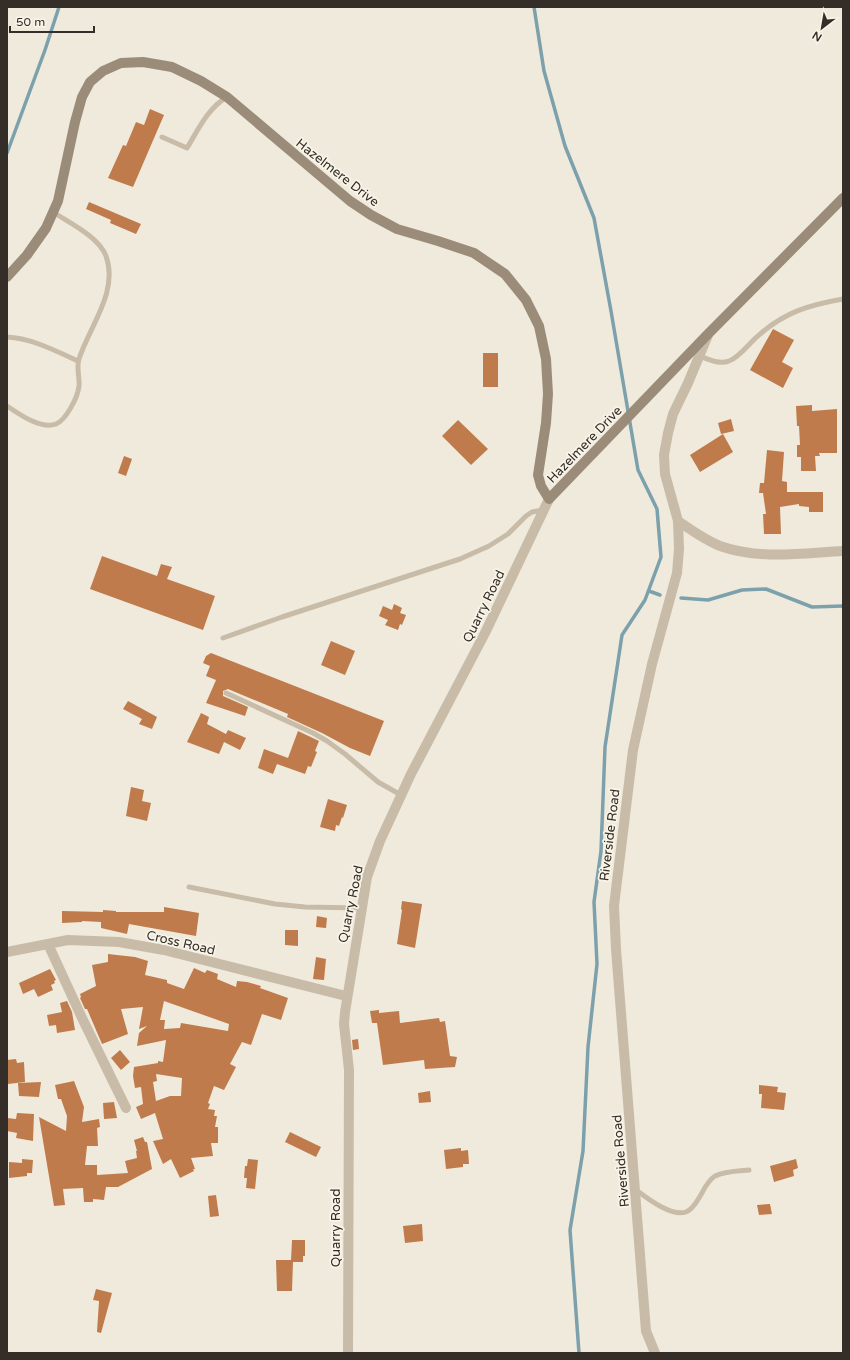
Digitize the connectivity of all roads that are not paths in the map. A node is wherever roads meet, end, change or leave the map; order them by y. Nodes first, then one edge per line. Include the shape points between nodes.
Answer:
1 (227, 97) junction
2 (162, 137) dead end
3 (843, 198) edge
4 (53, 212) junction
5 (7, 277) edge
6 (843, 299) edge
7 (708, 334) junction
8 (7, 337) edge
9 (699, 356) junction
10 (78, 361) junction
11 (7, 406) edge
12 (549, 499) junction
13 (543, 510) junction
14 (678, 521) junction
15 (843, 551) edge
16 (223, 638) dead end
17 (226, 693) dead end
18 (401, 795) junction
19 (189, 887) dead end
20 (361, 908) junction
21 (48, 944) junction
22 (7, 952) edge
23 (346, 996) junction
24 (126, 1108) dead end
25 (749, 1170) dead end
26 (636, 1190) junction
27 (348, 1353) edge
28 (655, 1353) edge

1 - 2 lane via 206,116 187,148
1 - 4 street, Hazelmere Drive via 201,80 172,67 143,62 121,63 103,71 90,82 82,97 58,201
1 - 12 street, Hazelmere Drive via 350,201 371,215 397,229 474,253 505,274 518,290 539,326 546,359 546,423 538,475
3 - 7 street, Hazelmere Drive
4 - 5 street, Hazelmere Drive via 46,228 27,255
4 - 10 lane via 86,233 99,245 108,267 109,283 101,309
6 - 9 lane via 789,314 774,322 729,361 717,362
7 - 9 street, Riverside Road
7 - 12 street, Hazelmere Drive
8 - 10 lane via 17,337 53,349
9 - 14 street, Riverside Road via 673,414 664,455 665,474
10 - 11 lane via 79,387 71,409 58,424 45,426
12 - 13 street, Quarry Road
13 - 16 lane via 532,512 508,534 460,559
13 - 18 street, Quarry Road via 485,633
14 - 15 street via 719,545 737,550 765,554
14 - 26 street, Riverside Road via 677,573 652,664 633,750 614,906
17 - 18 lane via 322,738 378,782
18 - 20 street, Quarry Road via 367,877
19 - 20 lane via 275,904
20 - 23 street, Quarry Road
21 - 22 street, Cross Road
21 - 23 street, Cross Road via 68,940 97,941 164,950
21 - 24 street
23 - 27 street, Quarry Road via 344,1024 349,1070
25 - 26 lane via 714,1177 707,1183 693,1207 686,1212 666,1209
26 - 28 street, Riverside Road via 646,1331

